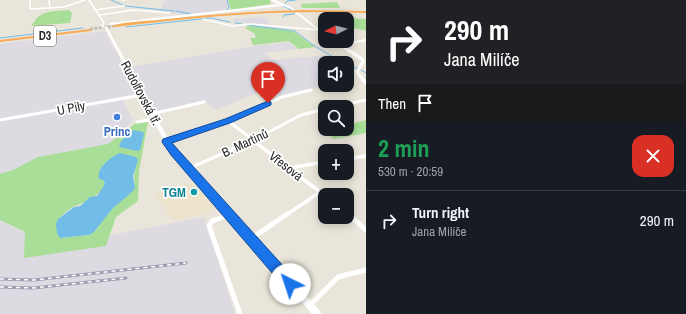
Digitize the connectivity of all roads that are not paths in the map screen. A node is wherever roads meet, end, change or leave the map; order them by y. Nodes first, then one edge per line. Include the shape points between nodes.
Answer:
1 (30, 0) edge
2 (49, 0) edge
3 (85, 0) edge
4 (89, 0) edge
5 (272, 0) edge
6 (282, 4) junction
7 (71, 5) junction
8 (124, 6) dead end
9 (50, 7) junction
10 (65, 7) junction
11 (62, 9) dead end
12 (74, 9) dead end
13 (95, 10) junction
14 (366, 12) edge
15 (170, 13) dead end
16 (99, 15) junction
17 (201, 16) junction
18 (110, 24) joint
19 (105, 25) junction
20 (114, 27) tunnel mouth
21 (90, 29) tunnel mouth
22 (318, 29) edge
23 (318, 30) edge
24 (0, 40) edge
25 (366, 40) edge
26 (354, 42) edge
27 (345, 48) edge
28 (364, 60) edge
29 (366, 83) edge
30 (311, 90) dead end
31 (142, 95) junction
32 (366, 100) edge
33 (204, 102) dead end
34 (354, 103) edge
35 (318, 110) edge
36 (153, 117) junction
37 (0, 120) edge
38 (228, 121) junction
39 (137, 122) dead end
40 (254, 140) junction
41 (166, 142) junction
42 (366, 156) edge
43 (354, 158) edge
44 (318, 163) edge
45 (289, 168) junction
46 (188, 169) junction
47 (318, 190) edge
48 (318, 193) edge
49 (229, 215) junction
50 (354, 220) edge
51 (366, 230) edge
52 (251, 239) junction
53 (366, 270) edge
54 (310, 306) junction
55 (240, 314) edge
56 (317, 314) edge

1 - 9 street via 30,9
2 - 9 street
3 - 7 street
4 - 13 main road, Rudolfovská tř.
5 - 6 street
6 - 17 street
6 - 22 street
7 - 10 street
7 - 12 street
8 - 13 street
9 - 10 street
10 - 11 street
13 - 16 main road, Rudolfovská tř.
14 - 17 highway via 293,11
15 - 16 street via 133,10
16 - 19 main road, Rudolfovská tř.
17 - 18 street
17 - 20 highway
17 - 23 street via 232,26 250,24
18 - 19 main road
19 - 31 main road, Rudolfovská tř.
21 - 24 highway, D3
25 - 26 street
27 - 28 street
28 - 29 street via 357,72
30 - 38 street via 282,97
31 - 36 main road, Rudolfovská tř.
31 - 37 street, U Pily
32 - 34 street
33 - 36 street
35 - 40 street, B. Martinů via 301,114
36 - 39 street
36 - 41 main road, Rudolfovská tř.
38 - 40 street, Vřesová
38 - 41 street
40 - 45 street, Vřesová
40 - 46 street, B. Martinů
41 - 46 main road, Rudolfovská tř.
42 - 43 street
44 - 45 street
45 - 47 street, Vřesová
46 - 49 main road, Rudolfovská tř.
48 - 52 street
49 - 52 main road, Rudolfovská tř.
49 - 55 street via 212,220 209,226
50 - 51 street
52 - 54 main road, Rudolfovská tř.
53 - 54 street via 338,277
54 - 56 main road, Rudolfovská tř.

